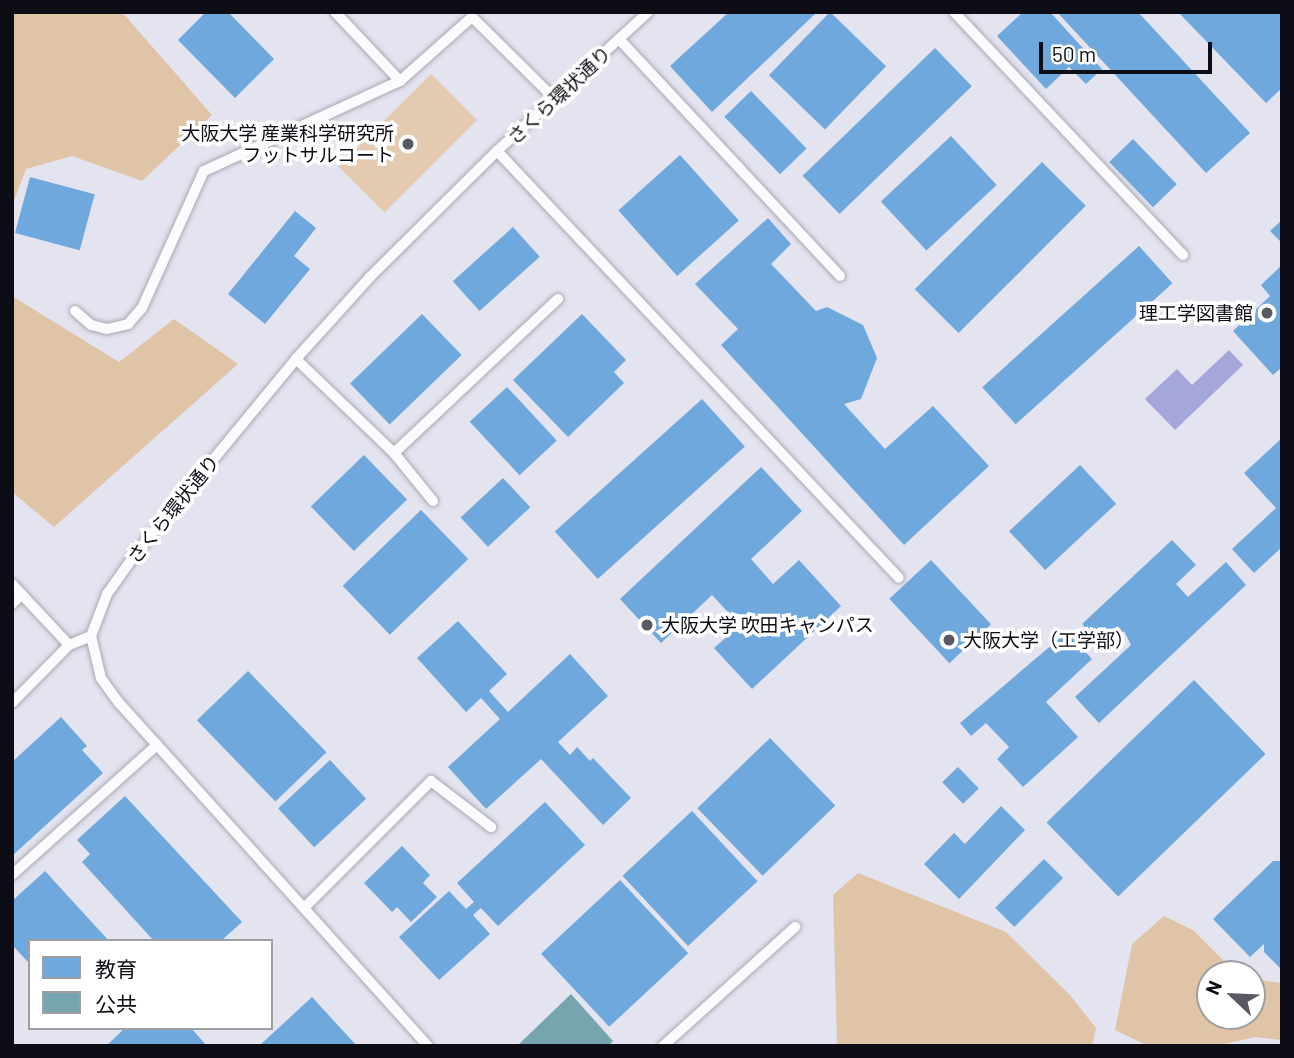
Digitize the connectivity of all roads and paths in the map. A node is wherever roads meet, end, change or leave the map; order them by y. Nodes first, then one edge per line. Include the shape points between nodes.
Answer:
1 (335, 12) edge
2 (648, 12) edge
3 (954, 12) edge
4 (474, 15) edge
5 (619, 39) junction
6 (400, 81) junction
7 (555, 99) junction
8 (498, 151) junction
9 (1183, 255) dead end
10 (840, 276) dead end
11 (558, 299) dead end
12 (75, 311) dead end
13 (296, 359) junction
14 (394, 453) junction
15 (433, 501) dead end
16 (898, 578) dead end
17 (12, 584) edge
18 (22, 594) junction
19 (12, 604) edge
20 (91, 636) junction
21 (69, 645) junction
22 (12, 703) edge
23 (157, 745) junction
24 (491, 827) dead end
25 (12, 875) edge
26 (304, 908) junction
27 (795, 927) dead end
28 (428, 1046) edge
29 (663, 1046) edge

1 - 6 lane
2 - 5 lane, さくら環状通り
3 - 9 lane
4 - 6 lane
4 - 7 lane
5 - 7 lane, さくら環状通り
5 - 10 lane
6 - 12 lane via 204,171 142,308 128,324 107,329 91,325
7 - 8 lane, さくら環状通り
8 - 13 lane, さくら環状通り via 370,277
8 - 16 lane
11 - 14 lane
13 - 14 lane
13 - 20 lane, さくら環状通り via 137,552 107,594
14 - 15 lane
17 - 18 lane
18 - 19 lane
18 - 21 lane
20 - 21 lane
20 - 23 lane via 101,678
21 - 22 lane
23 - 25 lane
23 - 26 lane
24 - 26 lane via 431,781
26 - 28 lane
27 - 29 lane

